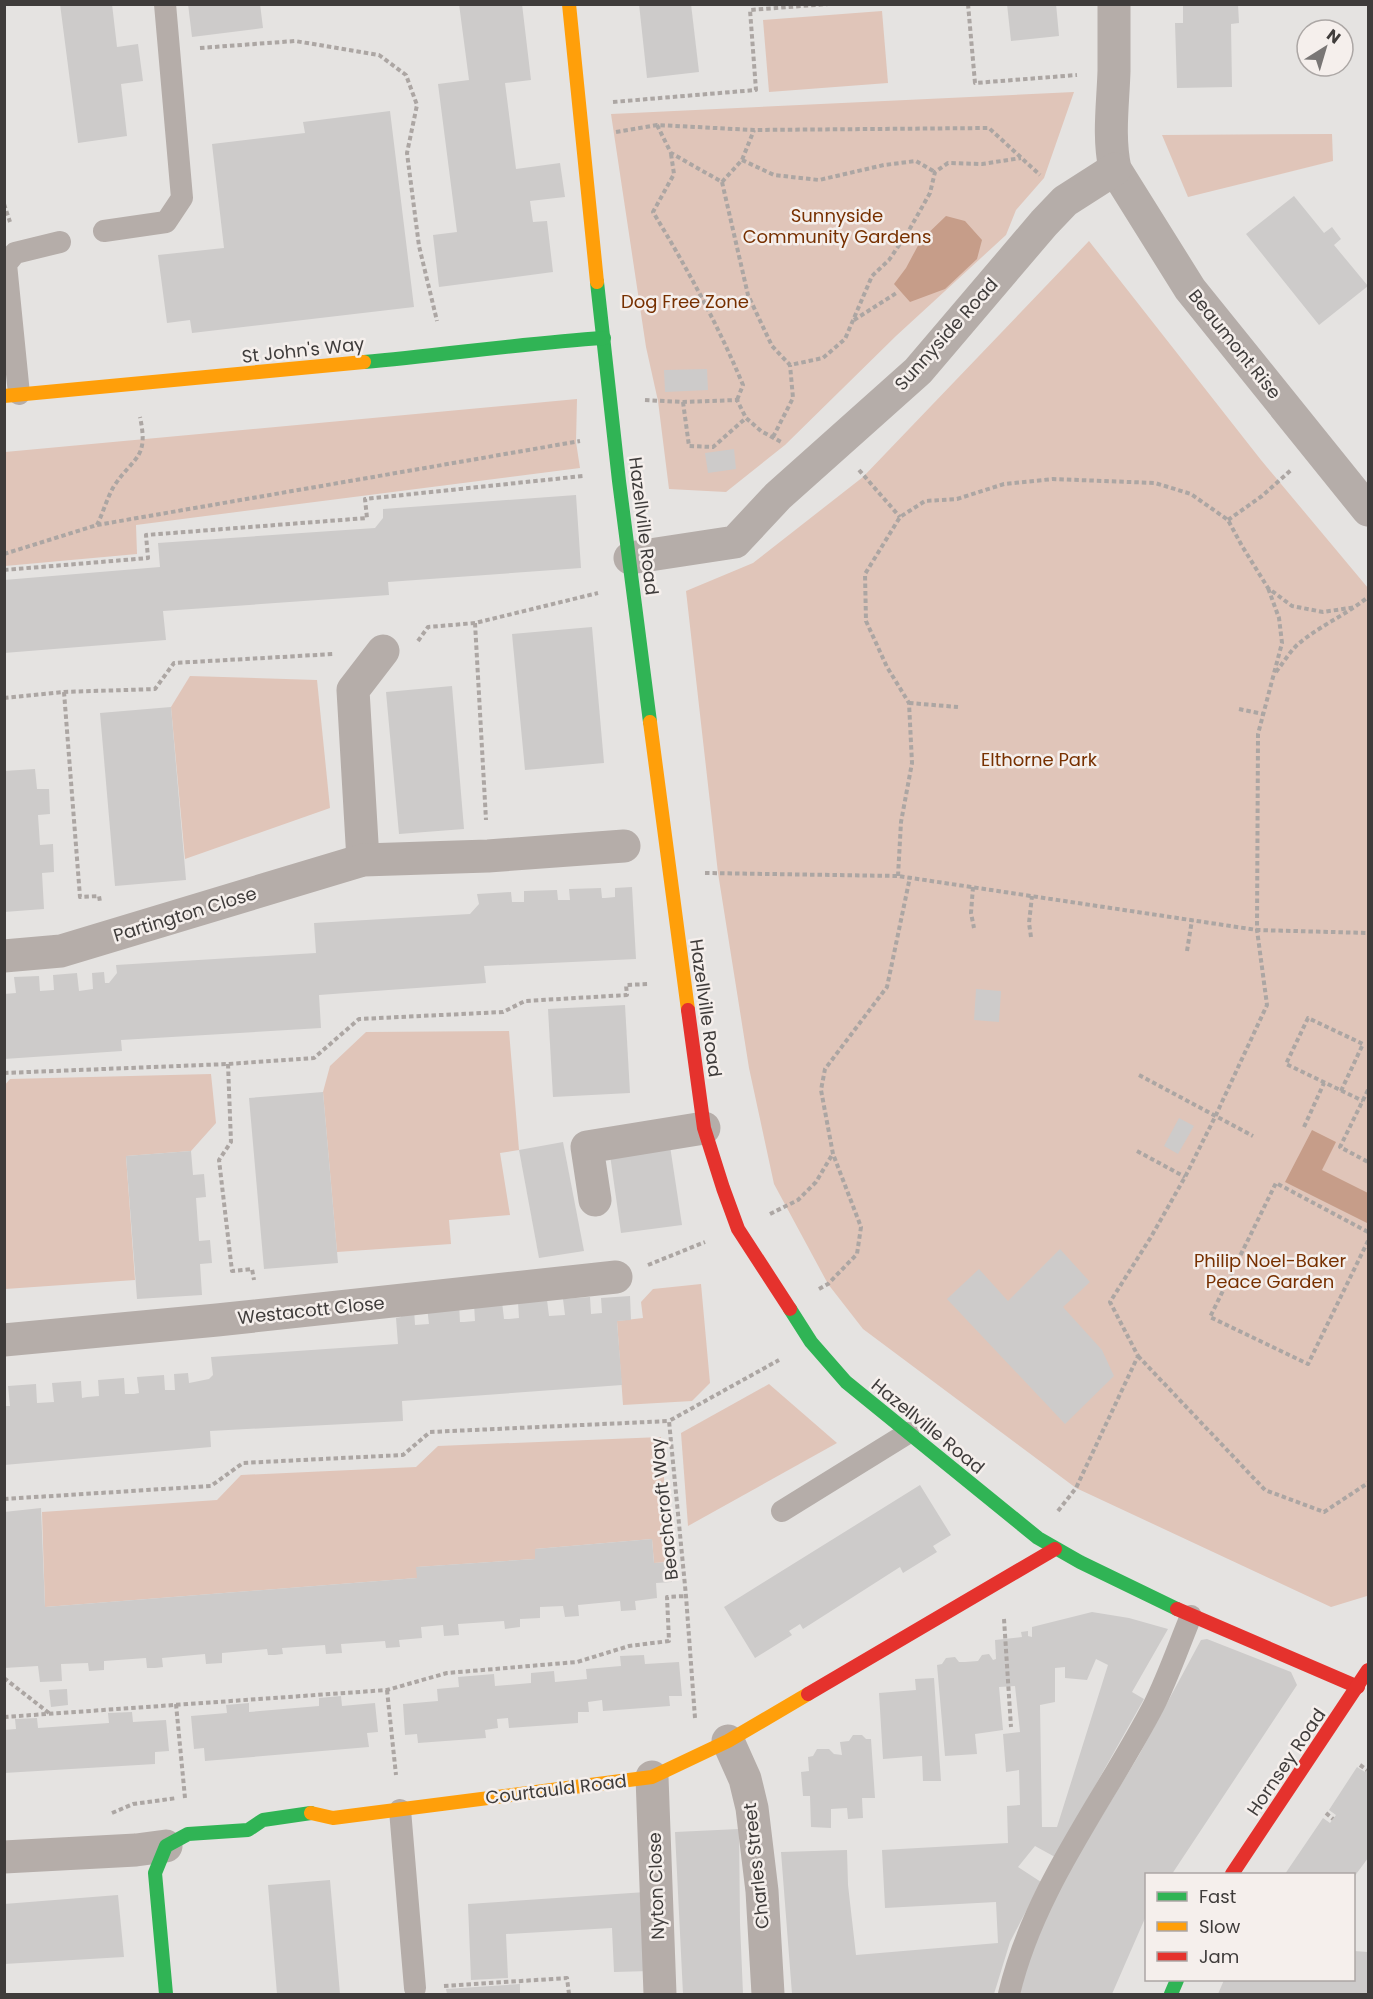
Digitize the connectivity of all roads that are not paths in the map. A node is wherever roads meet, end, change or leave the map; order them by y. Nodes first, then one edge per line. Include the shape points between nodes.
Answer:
1 (165, 4) edge
2 (569, 4) edge
3 (1114, 4) edge
4 (1115, 169) junction
5 (104, 231) dead end
6 (60, 242) dead end
7 (604, 338) junction
8 (12, 395) edge
9 (1367, 504) edge
10 (632, 571) junction
11 (382, 651) road end
12 (624, 846) dead end
13 (363, 860) junction
14 (4, 956) edge
15 (704, 1128) junction
16 (595, 1200) dead end
17 (616, 1277) road end
18 (4, 1340) edge
19 (908, 1433) junction
20 (782, 1511) dead end
21 (1055, 1549) junction
22 (1191, 1616) junction
23 (1368, 1670) edge
24 (1358, 1687) junction
25 (728, 1741) junction
26 (652, 1777) junction
27 (400, 1810) junction
28 (166, 1846) junction
29 (4, 1857) edge
30 (1233, 1873) edge
31 (1177, 1981) edge
32 (415, 1988) dead end
33 (166, 1995) edge
34 (660, 1995) edge
35 (768, 1995) edge
36 (1008, 1995) edge
37 (1171, 1995) edge

1 - 5 lane via 182,198 166,222
2 - 7 street, Hazellville Road
3 - 4 street via 1110,122
4 - 9 street, Beaumont Rise via 1190,289
4 - 10 street, Sunnyside Road via 1065,201 918,371 778,496 735,542
6 - 8 lane via 15,253 6,264
7 - 8 street, St John's Way
7 - 10 street, Hazellville Road
10 - 15 street, Hazellville Road
11 - 13 street via 353,690
12 - 13 street, Partington Close
13 - 14 street, Partington Close via 61,951
15 - 16 street via 587,1147
15 - 19 street, Hazellville Road via 738,1229 811,1342 846,1382
17 - 18 street, Westacott Close
19 - 20 lane
19 - 21 street, Hazellville Road
21 - 22 street, Hazellville Road
21 - 25 street, Courtauld Road
22 - 24 street, Hazellville Road
22 - 36 lane via 1154,1704 1058,1871 1016,1965
23 - 24 street, Hornsey Road
24 - 30 street, Hornsey Road
25 - 26 street, Courtauld Road
25 - 35 street, Charles Street via 745,1779 752,1808
26 - 27 street, Courtauld Road
26 - 34 street, Nyton Close
27 - 28 street, Courtauld Road via 333,1818 310,1813 263,1820 248,1830 188,1834
27 - 32 lane
28 - 29 street, Courtauld Road
28 - 33 street via 155,1874
31 - 37 street

